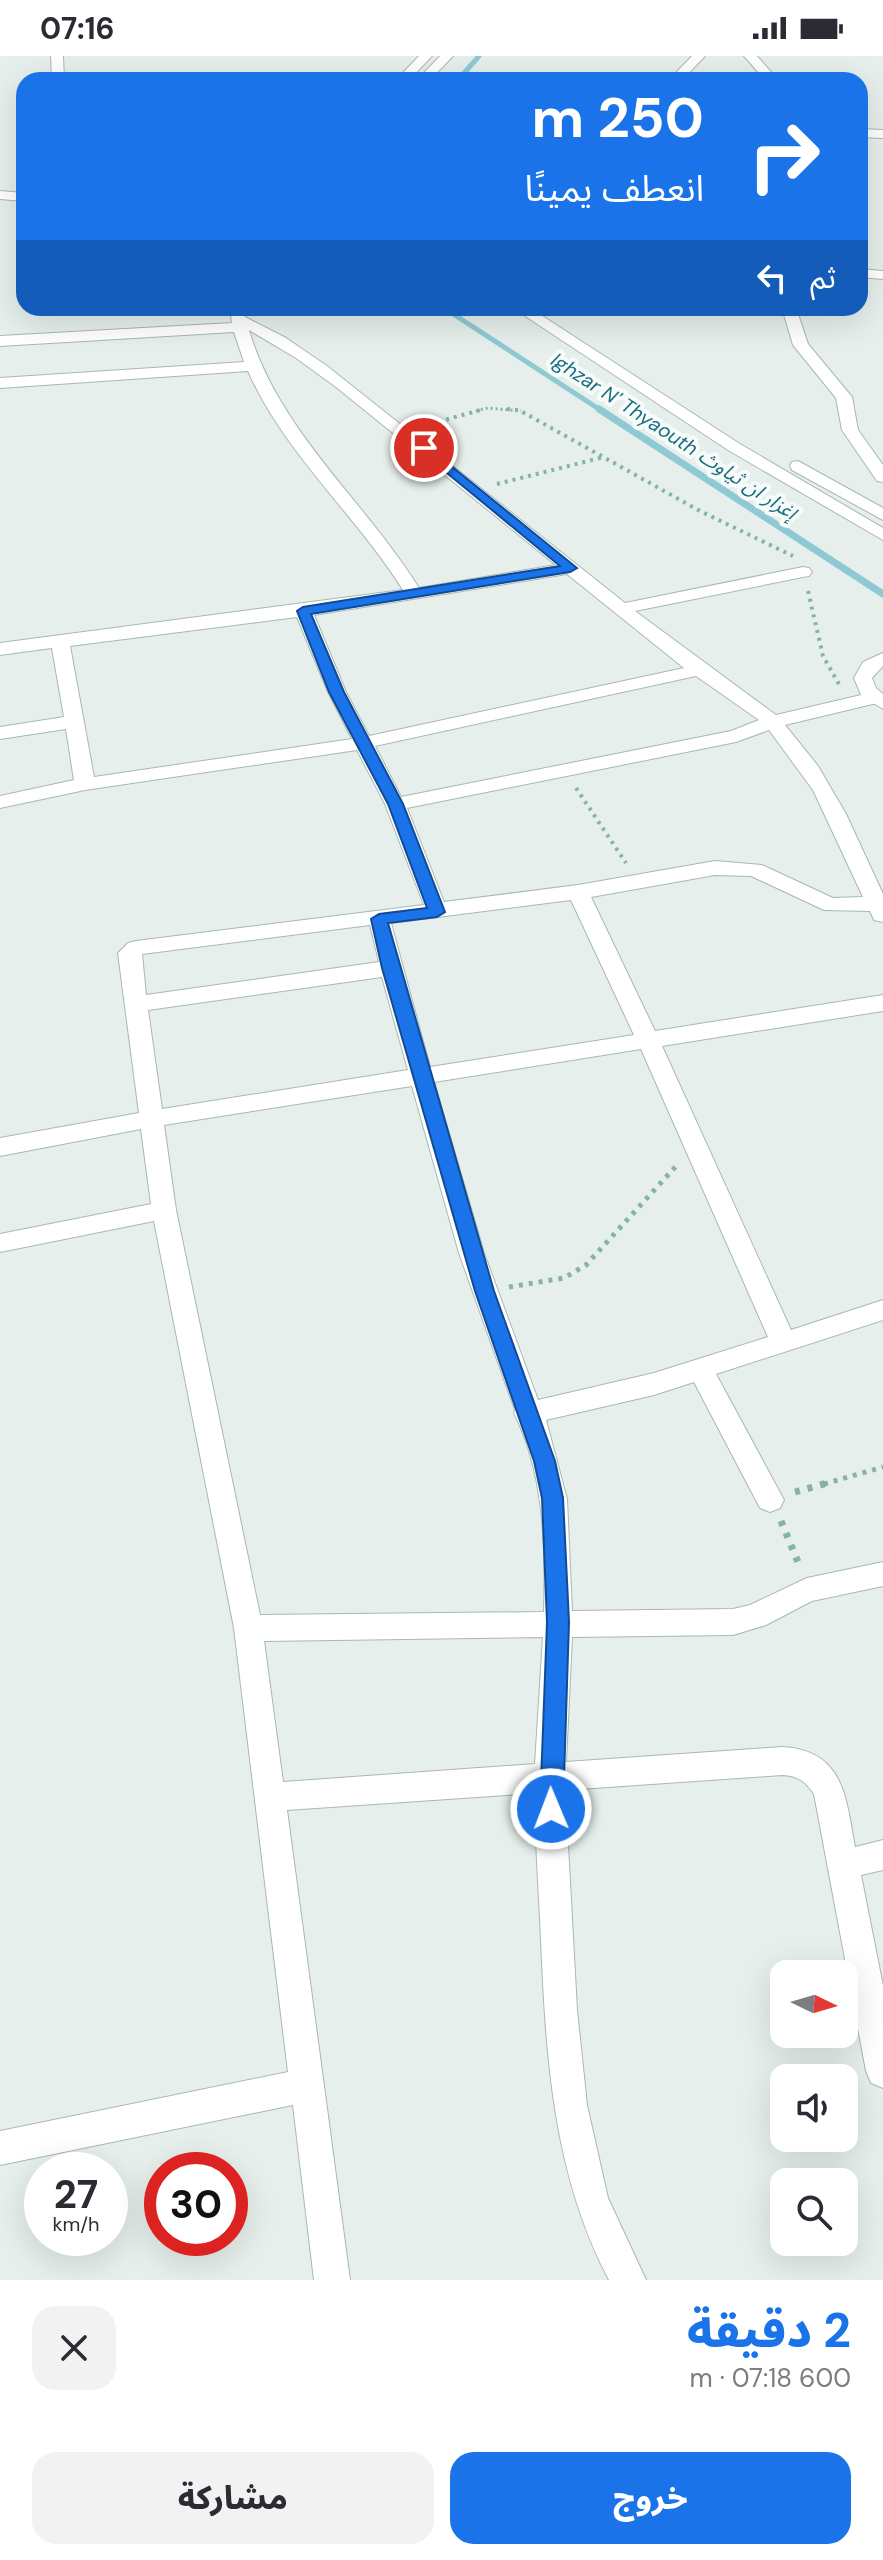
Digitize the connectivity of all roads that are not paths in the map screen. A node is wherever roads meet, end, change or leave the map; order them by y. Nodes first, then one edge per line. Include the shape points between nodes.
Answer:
1 (426, 56) edge
2 (447, 56) edge
3 (699, 56) edge
4 (750, 56) edge
5 (410, 72) edge
6 (431, 72) edge
7 (683, 72) edge
8 (765, 72) edge
9 (532, 316) edge
10 (559, 316) edge
11 (792, 316) edge
12 (238, 318) edge
13 (0, 341) edge
14 (255, 366) junction
15 (0, 383) edge
16 (883, 477) edge
17 (883, 515) edge
18 (883, 535) edge
19 (570, 568) junction
20 (803, 572) road end
21 (414, 594) junction
22 (620, 609) junction
23 (303, 611) junction
24 (60, 642) junction
25 (0, 649) edge
26 (883, 659) edge
27 (699, 670) junction
28 (879, 700) edge
29 (72, 722) junction
30 (773, 722) junction
31 (0, 733) edge
32 (364, 743) junction
33 (85, 784) junction
34 (0, 802) edge
35 (395, 804) junction
36 (578, 892) junction
37 (880, 911) edge
38 (437, 912) junction
39 (379, 919) junction
40 (391, 968) junction
41 (883, 1003) edge
42 (135, 1004) junction
43 (648, 1039) junction
44 (422, 1075) junction
45 (151, 1119) junction
46 (0, 1147) edge
47 (164, 1210) junction
48 (0, 1243) edge
49 (883, 1310) edge
50 (783, 1341) junction
51 (700, 1369) junction
52 (527, 1413) junction
53 (770, 1500) road end
54 (883, 1574) edge
55 (558, 1622) junction
56 (248, 1628) junction
57 (550, 1779) junction
58 (269, 1797) junction
59 (883, 1855) edge
60 (845, 1864) junction
61 (878, 2012) edge
62 (883, 2071) edge
63 (305, 2086) junction
64 (0, 2148) edge
65 (332, 2280) edge
66 (628, 2280) edge

1 - 5 street
2 - 6 street
3 - 7 street
4 - 8 street
9 - 18 street via 734,447
10 - 17 street via 749,438
11 - 16 street via 801,345 844,397 850,430
12 - 13 street
12 - 14 street
12 - 19 street via 274,335 478,489
14 - 15 street
14 - 21 street via 274,406
19 - 21 street
19 - 22 street
20 - 22 street
21 - 23 street
22 - 27 street
23 - 24 street
23 - 32 street
24 - 25 street
24 - 29 street
26 - 28 street via 863,678
27 - 30 street
27 - 32 street
28 - 30 street
29 - 31 street
29 - 33 street
30 - 35 street via 736,736
30 - 37 street via 816,775
32 - 33 street
32 - 35 street
33 - 34 street
35 - 38 street
36 - 37 street via 701,869 742,868 831,905
36 - 38 street
36 - 43 street
38 - 39 street
39 - 40 street
39 - 42 street via 136,948 128,959
40 - 42 street
40 - 44 street
41 - 43 street
42 - 45 street
43 - 44 street
43 - 50 street
44 - 45 street
44 - 52 street via 484,1291
45 - 46 street
45 - 47 street
47 - 48 street
47 - 56 street
49 - 50 street
50 - 51 street
51 - 52 street
51 - 53 street
52 - 55 street via 553,1498
54 - 55 street via 807,1590 733,1622
55 - 56 street
55 - 57 street
56 - 58 street
57 - 58 street
57 - 60 street via 805,1763 829,1792
57 - 66 street via 563,2054 571,2108 596,2211
58 - 63 street
59 - 60 street
60 - 61 street
61 - 62 street
63 - 64 street
63 - 65 street

